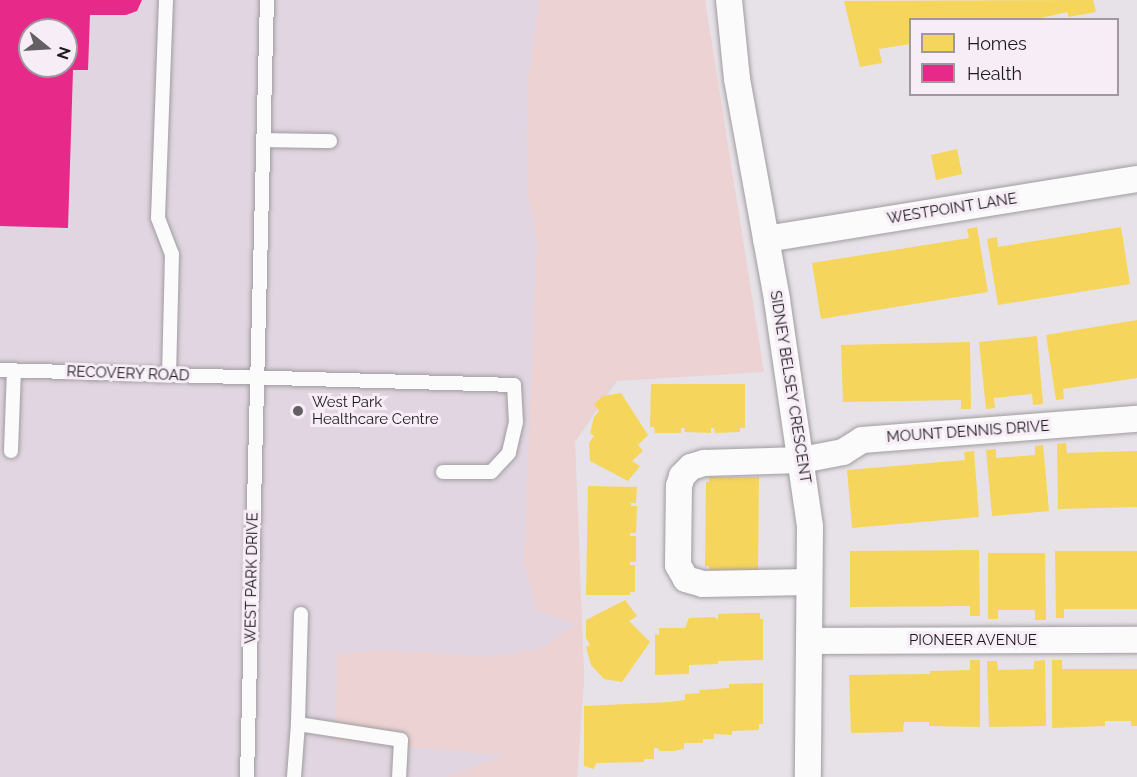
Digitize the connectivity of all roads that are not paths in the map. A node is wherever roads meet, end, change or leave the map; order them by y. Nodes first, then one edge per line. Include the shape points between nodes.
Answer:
1 (166, 0) edge
2 (267, 0) edge
3 (729, 0) edge
4 (265, 140) junction
5 (330, 141) dead end
6 (1137, 179) edge
7 (766, 239) junction
8 (7, 370) edge
9 (169, 375) junction
10 (257, 378) junction
11 (1137, 419) edge
12 (11, 451) dead end
13 (802, 460) junction
14 (443, 472) dead end
15 (809, 582) junction
16 (301, 614) dead end
17 (1137, 640) edge
18 (810, 641) junction
19 (298, 724) junction
20 (247, 777) edge
21 (294, 777) edge
22 (399, 777) edge
23 (808, 777) edge

1 - 9 lane via 158,218 172,254
2 - 4 lane, WEST PARK DRIVE
3 - 7 street, SIDNEY BELSEY CRESCENT via 737,79
4 - 5 lane
4 - 10 lane, WEST PARK DRIVE
6 - 7 street, WESTPOINT LANE
7 - 13 street, SIDNEY BELSEY CRESCENT
8 - 9 lane, RECOVERY ROAD
8 - 12 lane
9 - 10 lane, RECOVERY ROAD
10 - 14 lane, RECOVERY ROAD via 514,385 516,422 509,453 491,472
10 - 20 lane, WEST PARK DRIVE
11 - 13 street, MOUNT DENNIS DRIVE via 862,440 843,452
13 - 15 street, SIDNEY BELSEY CRESCENT via 810,527
13 - 15 street, MOUNT DENNIS DRIVE via 704,463 691,467 679,486 678,566 695,583
15 - 18 street, SIDNEY BELSEY CRESCENT
16 - 19 lane
17 - 18 street, PIONEER AVENUE
18 - 23 street, SIDNEY BELSEY CRESCENT
19 - 21 lane
19 - 22 lane via 401,740

